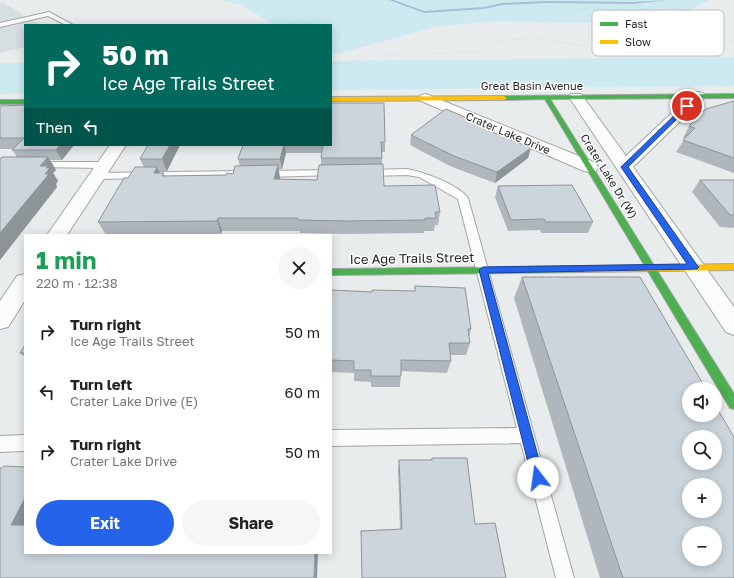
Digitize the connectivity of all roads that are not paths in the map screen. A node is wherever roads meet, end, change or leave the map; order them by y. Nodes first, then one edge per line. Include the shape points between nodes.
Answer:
1 (68, 24) edge
2 (0, 25) edge
3 (698, 96) junction
4 (734, 96) edge
5 (546, 97) junction
6 (576, 97) junction
7 (426, 98) junction
8 (332, 99) edge
9 (0, 102) edge
10 (24, 102) edge
11 (117, 146) edge
12 (30, 165) edge
13 (590, 167) junction
14 (624, 167) junction
15 (100, 170) junction
16 (344, 173) edge
17 (360, 173) edge
18 (58, 234) edge
19 (734, 266) edge
20 (694, 267) junction
21 (651, 268) junction
22 (483, 270) junction
23 (332, 272) edge
24 (24, 284) edge
25 (0, 320) edge
26 (734, 325) edge
27 (734, 404) edge
28 (527, 435) junction
29 (332, 438) edge
30 (24, 443) edge
31 (0, 444) edge
32 (565, 578) edge

1 - 2 lane via 50,14
3 - 4 street, Great Basin Avenue
3 - 6 street, Great Basin Avenue
3 - 14 street
5 - 6 street, Great Basin Avenue
5 - 7 street, Great Basin Avenue
5 - 13 street, Crater Lake Dr (W)
6 - 14 street
7 - 8 street, Great Basin Avenue
7 - 13 street, Crater Lake Drive
9 - 10 street
11 - 15 street
12 - 15 lane
13 - 21 street, Crater Lake Dr (W)
14 - 20 street
15 - 16 lane
15 - 18 street
17 - 22 lane via 407,172 422,175 459,194 463,198
19 - 20 street, Ice Age Trails Street
20 - 21 street, Ice Age Trails Street
20 - 26 street
21 - 22 street, Ice Age Trails Street
21 - 27 street
22 - 23 street, Ice Age Trails Street
22 - 28 lane
24 - 25 street
28 - 29 lane
28 - 32 lane
30 - 31 lane

